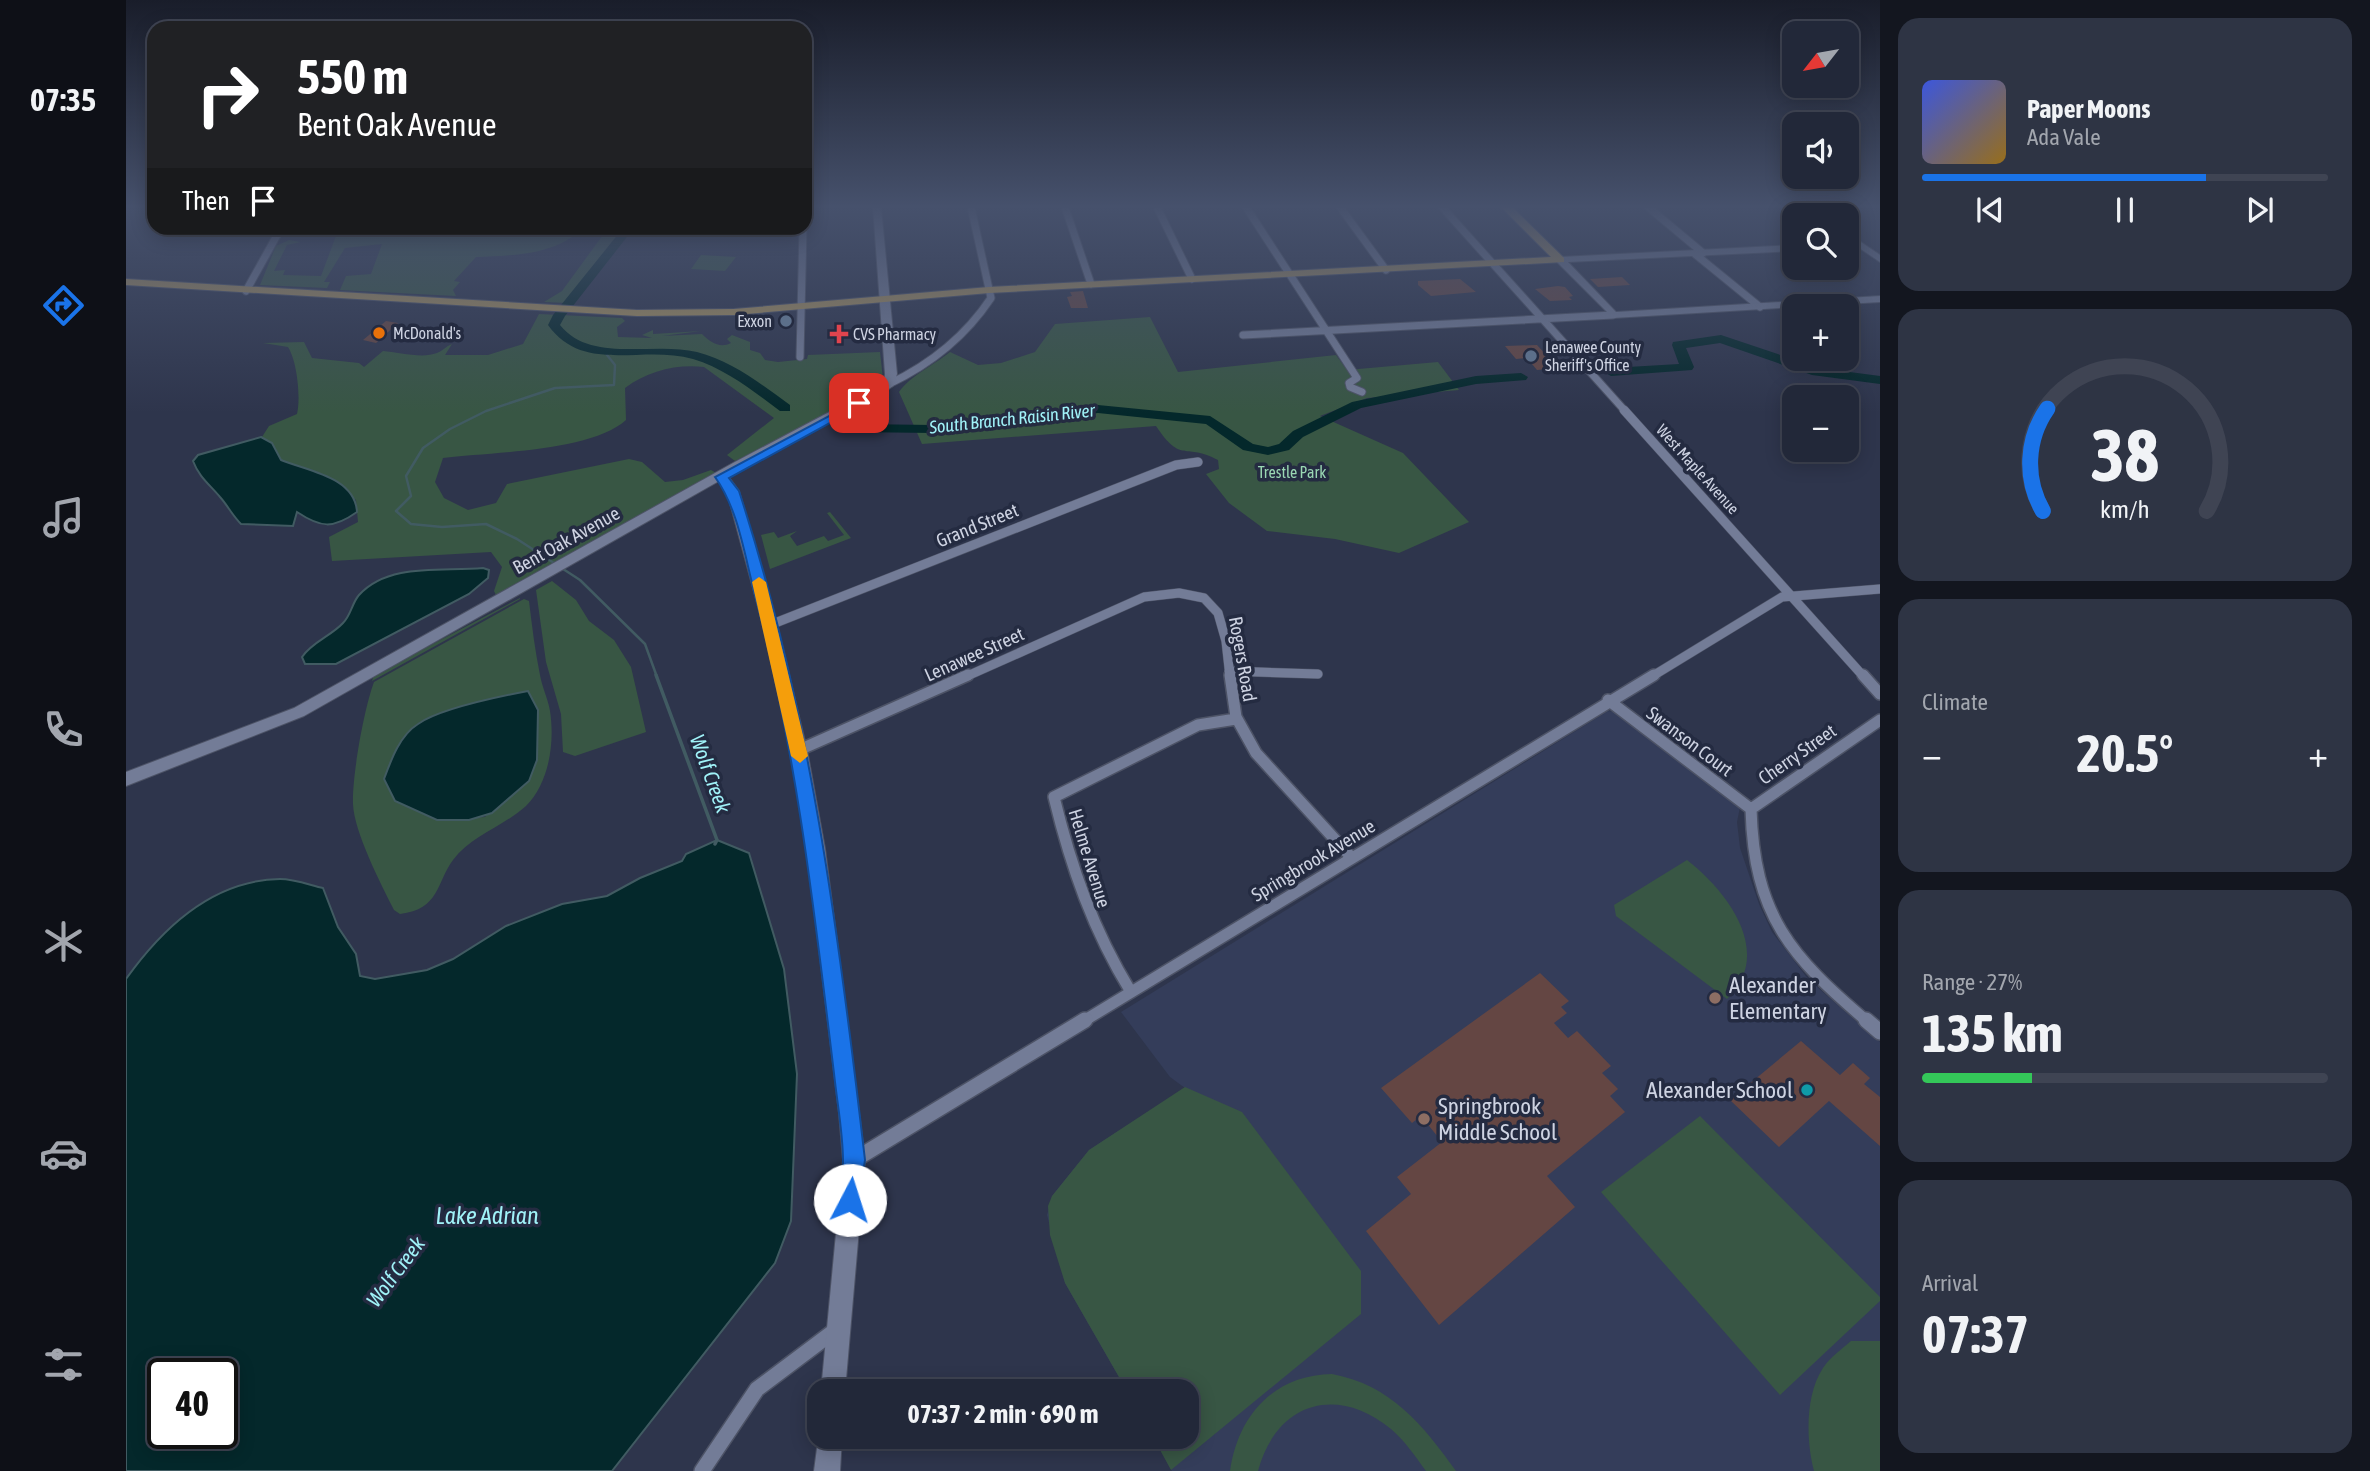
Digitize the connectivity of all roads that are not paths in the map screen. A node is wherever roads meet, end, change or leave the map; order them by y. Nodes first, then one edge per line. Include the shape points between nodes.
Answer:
1 (255, 276) edge
2 (802, 276) edge
3 (883, 276) edge
4 (986, 276) edge
5 (1088, 276) edge
6 (1190, 276) edge
7 (1256, 276) edge
8 (1288, 276) edge
9 (1504, 276) edge
10 (1575, 276) edge
11 (1725, 276) edge
12 (1192, 279) junction
13 (126, 282) edge
14 (1091, 284) junction
15 (989, 290) junction
16 (246, 291) junction
17 (1880, 299) edge
18 (885, 301) junction
19 (801, 307) junction
20 (1760, 307) junction
21 (1613, 315) junction
22 (1540, 318) junction
23 (1324, 331) junction
24 (1243, 335) dead end
25 (800, 357) dead end
26 (889, 384) junction
27 (1362, 392) dead end
28 (1198, 462) dead end
29 (722, 477) junction
30 (1880, 589) edge
31 (1163, 593) joint
32 (1792, 597) junction
33 (770, 625) junction
34 (1229, 671) junction
35 (1318, 674) dead end
36 (1880, 694) edge
37 (1608, 700) junction
38 (1236, 719) junction
39 (1880, 720) edge
40 (799, 750) junction
41 (126, 779) edge
42 (1751, 809) junction
43 (1351, 857) junction
44 (1131, 992) junction
45 (1880, 1032) edge
46 (854, 1160) junction
47 (837, 1329) junction
48 (834, 1379) edge
49 (829, 1449) edge
50 (702, 1471) edge
51 (827, 1471) edge

1 - 16 street
2 - 19 street
3 - 18 street
4 - 15 street
5 - 14 street
6 - 12 street
7 - 12 main road
8 - 23 street
9 - 22 street, West Maple Avenue
10 - 21 street
11 - 20 street
12 - 14 main road
13 - 16 main road
14 - 15 main road
15 - 18 main road
15 - 26 street, Bent Oak Avenue via 987,305 940,356
16 - 19 main road via 585,310 693,313
17 - 20 street
18 - 19 main road
18 - 26 street
19 - 25 street
20 - 21 street
21 - 22 street
22 - 23 street
22 - 32 street, West Maple Avenue
23 - 24 street
23 - 27 street via 1357,378 1350,387
26 - 29 street, Bent Oak Avenue
28 - 33 street, Grand Street via 1176,465
29 - 33 street via 735,498
29 - 41 street, Bent Oak Avenue via 299,712
30 - 32 street, Springbrook Avenue
31 - 34 street, Rogers Road via 1193,595 1213,604 1224,634
31 - 40 street, Lenawee Street via 1144,597
32 - 36 street, West Maple Avenue
32 - 37 street, Springbrook Avenue via 1782,597
33 - 40 street
34 - 35 street
34 - 38 street, Rogers Road
37 - 42 street, Swanson Court
37 - 43 street, Springbrook Avenue
38 - 43 street, Rogers Road via 1277,776
38 - 44 street, Helme Avenue via 1197,726 1054,797 1079,892 1096,936
39 - 42 street, Cherry Street
40 - 46 street via 816,849
42 - 45 street, Cherry Street via 1756,880 1770,913 1812,975
43 - 44 street, Springbrook Avenue
44 - 46 street, Springbrook Avenue
46 - 47 street
47 - 48 street
47 - 50 street via 757,1389
49 - 51 street

